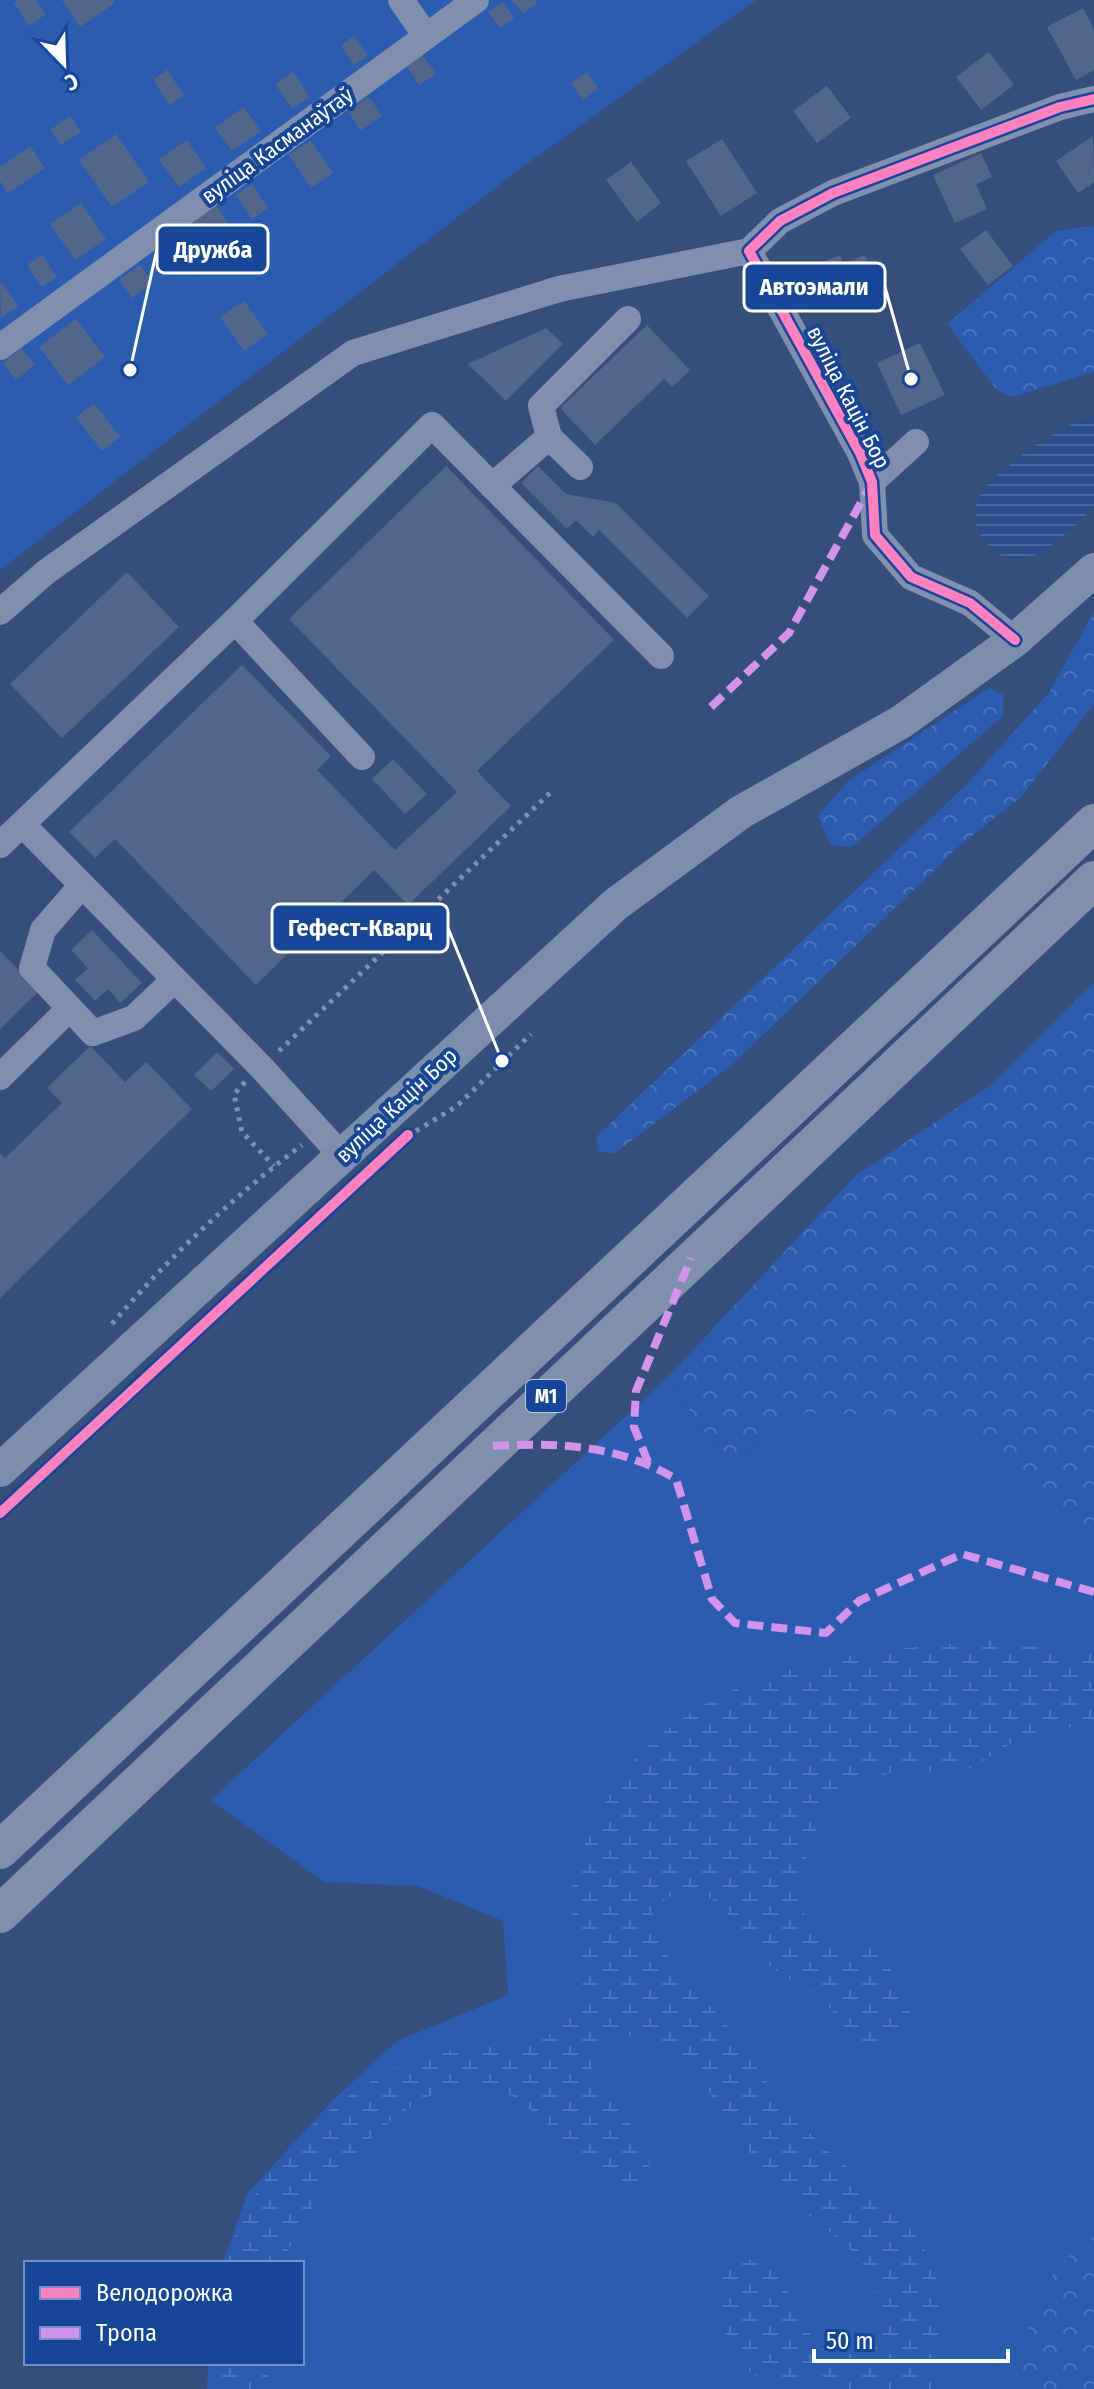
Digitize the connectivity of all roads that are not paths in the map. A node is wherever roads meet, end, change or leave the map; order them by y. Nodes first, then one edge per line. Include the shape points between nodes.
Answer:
1 (401, 0) edge
2 (476, 0) edge
3 (426, 36) junction
4 (1094, 99) edge
5 (749, 251) junction
6 (628, 319) dead end
7 (0, 347) edge
8 (549, 437) junction
9 (916, 442) dead end
10 (580, 467) dead end
11 (872, 482) junction
12 (492, 486) junction
13 (1094, 570) edge
14 (0, 612) edge
15 (235, 621) junction
16 (1015, 640) junction
17 (661, 656) dead end
18 (362, 757) dead end
19 (1094, 823) edge
20 (22, 824) junction
21 (0, 845) edge
22 (1094, 880) edge
23 (82, 885) junction
24 (173, 981) junction
25 (69, 1009) junction
26 (0, 1077) edge
27 (342, 1156) junction
28 (0, 1470) edge
29 (0, 1850) edge
30 (0, 1914) edge

1 - 3 street
2 - 3 street, вуліца Касманаўтаў
3 - 7 street, вуліца Касманаўтаў
4 - 5 street via 833,193 780,221
5 - 11 street, вуліца Кацін Бор
5 - 14 street via 559,289 353,353 46,572
6 - 8 street via 541,406
8 - 10 street
8 - 12 street
9 - 11 street
11 - 16 street, вуліца Кацін Бор via 875,535 911,577 970,603
12 - 15 street via 432,425
12 - 17 street
13 - 16 main road, вуліца Кацін Бор
15 - 18 street
15 - 20 street
16 - 27 main road, вуліца Кацін Бор via 901,722 741,812 616,904
19 - 29 highway, М1
20 - 21 street
20 - 23 street
22 - 30 highway, М1
23 - 24 street
23 - 25 street via 43,930 32,968
24 - 25 street via 134,1018 93,1033
24 - 27 street
25 - 26 street
27 - 28 main road, вуліца Кацін Бор

